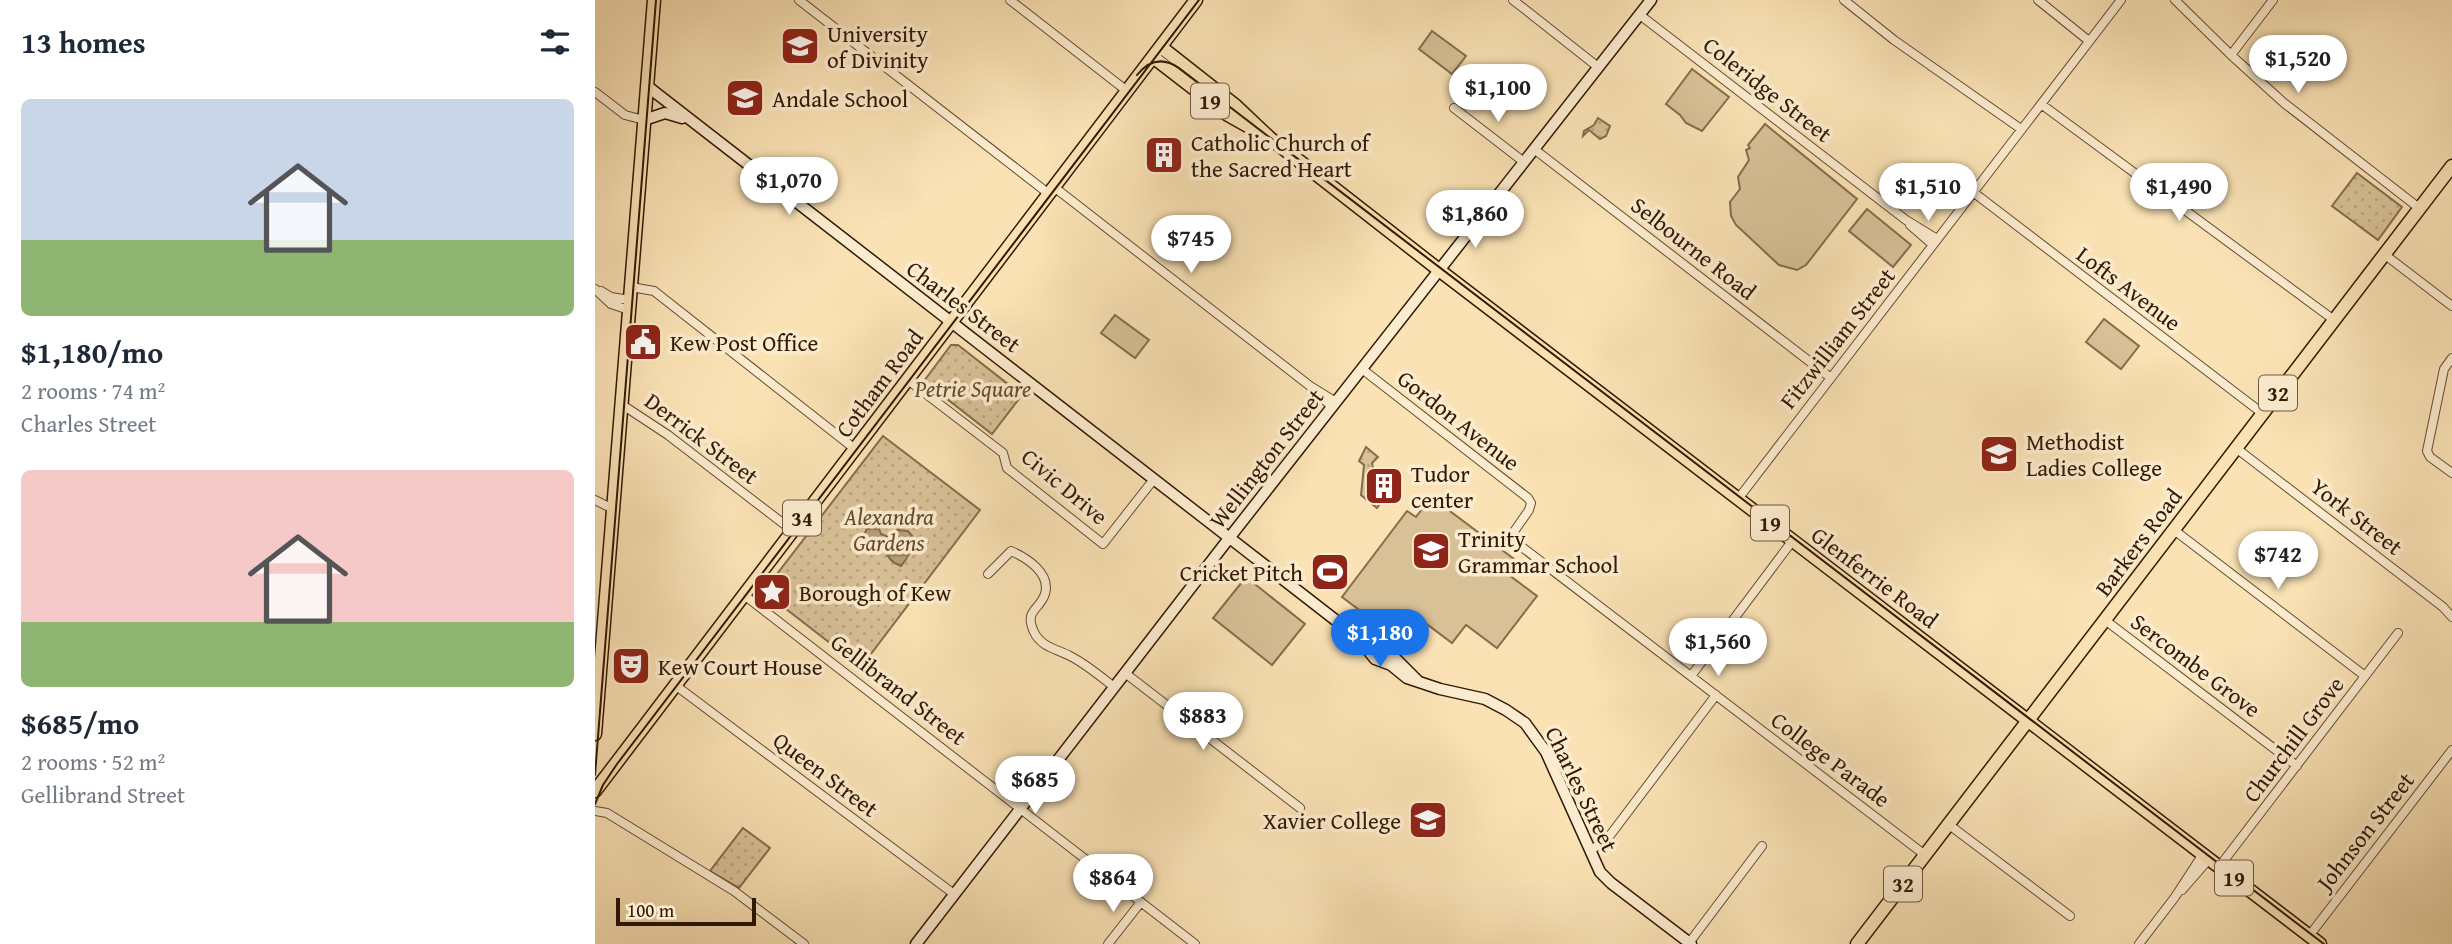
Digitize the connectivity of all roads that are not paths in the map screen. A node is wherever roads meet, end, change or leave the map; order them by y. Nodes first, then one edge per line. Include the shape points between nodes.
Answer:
1 (654, 0) edge
2 (799, 0) edge
3 (1010, 0) edge
4 (1196, 0) edge
5 (1513, 0) edge
6 (1651, 0) edge
7 (1844, 0) edge
8 (2038, 0) edge
9 (2120, 0) edge
10 (2175, 0) edge
11 (2273, 0) edge
12 (1640, 15) junction
13 (2089, 41) junction
14 (1157, 52) junction
15 (2231, 55) junction
16 (1598, 67) junction
17 (647, 86) junction
18 (1127, 91) junction
19 (595, 92) edge
20 (2041, 104) junction
21 (1454, 108) dead end
22 (644, 120) junction
23 (691, 121) junction
24 (2021, 129) junction
25 (1534, 149) junction
26 (1524, 162) junction
27 (2452, 166) edge
28 (1052, 191) junction
29 (1973, 192) junction
30 (2419, 208) junction
31 (1935, 242) junction
32 (2384, 254) junction
33 (1439, 270) junction
34 (631, 287) junction
35 (595, 288) edge
36 (629, 305) junction
37 (2452, 306) edge
38 (2334, 320) junction
39 (951, 323) junction
40 (2452, 358) edge
41 (1362, 369) junction
42 (1831, 378) junction
43 (908, 380) junction
44 (621, 404) junction
45 (1334, 405) junction
46 (2262, 414) junction
47 (2236, 448) junction
48 (855, 449) junction
49 (2452, 473) edge
50 (1154, 479) junction
51 (1738, 499) junction
52 (595, 500) edge
53 (1531, 503) joint
54 (613, 509) junction
55 (2173, 530) junction
56 (793, 531) junction
57 (1230, 537) junction
58 (1793, 540) junction
59 (988, 573) dead end
60 (744, 595) junction
61 (2452, 617) edge
62 (2105, 620) junction
63 (2398, 633) dead end
64 (1125, 673) junction
65 (1691, 676) junction
66 (2365, 676) junction
67 (675, 685) junction
68 (1114, 687) junction
69 (597, 689) edge
70 (1716, 695) junction
71 (2028, 721) junction
72 (595, 734) edge
73 (2452, 750) edge
74 (2297, 766) junction
75 (595, 791) edge
76 (1021, 808) junction
77 (1300, 808) dead end
78 (595, 811) edge
79 (1948, 824) junction
80 (1762, 846) dead end
81 (1590, 851) junction
82 (1925, 855) junction
83 (2210, 860) junction
84 (954, 894) junction
85 (1141, 902) junction
86 (2070, 916) dead end
87 (2309, 936) junction
88 (1690, 943) edge
89 (804, 944) edge
90 (916, 944) edge
91 (1108, 944) edge
92 (1195, 944) edge
93 (1857, 944) edge
94 (2139, 944) edge
95 (2320, 944) edge

1 - 17 main road
2 - 28 street
3 - 18 street
4 - 14 main road, Cotham Road / 34
5 - 16 street
6 - 12 street, Wellington Street
7 - 24 street
8 - 13 street
9 - 13 street, Fitzwilliam Street
10 - 15 street
11 - 15 street
12 - 16 street, Wellington Street
12 - 31 street, Coleridge Street
13 - 20 street, Fitzwilliam Street
14 - 18 main road, Cotham Road / 34
14 - 33 main road, Glenferrie Road / 19 via 1236,106 1271,139
15 - 30 street via 2284,103
16 - 25 street, Wellington Street
17 - 22 main road
17 - 23 street, Charles Street
18 - 28 main road, Cotham Road / 34
19 - 22 street via 625,115
20 - 24 street, Fitzwilliam Street
20 - 38 street
21 - 26 street
22 - 23 street via 665,113
22 - 34 main road
23 - 39 street, Charles Street
24 - 29 street, Fitzwilliam Street
25 - 26 street, Wellington Street
25 - 42 street, Selbourne Road
26 - 33 street, Wellington Street
27 - 30 main road, Barkers Road / 32
28 - 39 main road, Cotham Road / 34
28 - 45 street
29 - 31 street, Fitzwilliam Street
29 - 46 street, Lofts Avenue
30 - 32 main road, Barkers Road / 32
31 - 42 street, Fitzwilliam Street
32 - 37 street
32 - 38 main road, Barkers Road / 32
33 - 41 street, Wellington Street
33 - 51 main road, Glenferrie Road / 19
34 - 36 main road
34 - 48 street via 654,291
35 - 36 street via 611,304
36 - 44 main road
38 - 46 main road, Barkers Road / 32
39 - 43 main road, Cotham Road / 34
39 - 50 street, Charles Street
40 - 49 street via 2444,369 2427,451
41 - 45 street, Wellington Street
41 - 53 street, Gordon Avenue
42 - 51 street, Fitzwilliam Street
43 - 48 main road, Cotham Road / 34
43 - 50 street, Civic Drive via 1003,453 1007,468 1103,544
44 - 54 main road
44 - 56 street, Derrick Street
45 - 57 street, Wellington Street
46 - 47 main road, Barkers Road / 32
47 - 55 main road, Barkers Road / 32
47 - 61 street, York Street
48 - 56 main road, Cotham Road / 34
50 - 57 street, Charles Street
51 - 58 main road, Glenferrie Road / 19
52 - 54 street
53 - 65 street, College Parade via 1514,530 1516,541
54 - 69 main road
55 - 62 main road, Barkers Road / 32
55 - 66 street
56 - 60 main road, Cotham Road / 34
57 - 64 street, Wellington Street
57 - 81 street, Charles Street via 1356,636 1399,661 1419,682 1485,699 1525,723 1546,752
58 - 65 street
58 - 71 main road, Glenferrie Road / 19
59 - 68 street via 1011,551 1026,558 1045,580 1045,593 1030,620 1038,639
60 - 67 main road, Cotham Road / 34
60 - 76 street, Gellibrand Street
62 - 71 main road, Barkers Road / 32
62 - 74 street, Sercombe Grove
63 - 66 street, Churchill Grove
64 - 68 street, Wellington Street
64 - 77 street
65 - 70 street, College Parade
66 - 74 street, Churchill Grove
67 - 75 main road, Cotham Road / 34
67 - 84 street, Queen Street
68 - 76 street, Wellington Street
69 - 72 main road
70 - 81 street via 1608,838
70 - 82 street, College Parade
71 - 79 main road, Barkers Road / 32
71 - 83 main road, Glenferrie Road / 19
73 - 87 street, Johnson Street
74 - 83 street, Churchill Grove
76 - 84 street, Wellington Street
76 - 85 street, Gellibrand Street
78 - 89 street via 607,813 734,891
79 - 82 main road, Barkers Road / 32
79 - 86 street
80 - 88 street
81 - 88 street, Charles Street via 1605,878
82 - 93 main road, Barkers Road / 32
83 - 87 main road, Glenferrie Road / 19
83 - 94 street, Churchill Grove
84 - 90 street, Wellington Street
85 - 91 street
85 - 92 street, Gellibrand Street
87 - 95 main road, Glenferrie Road / 19

